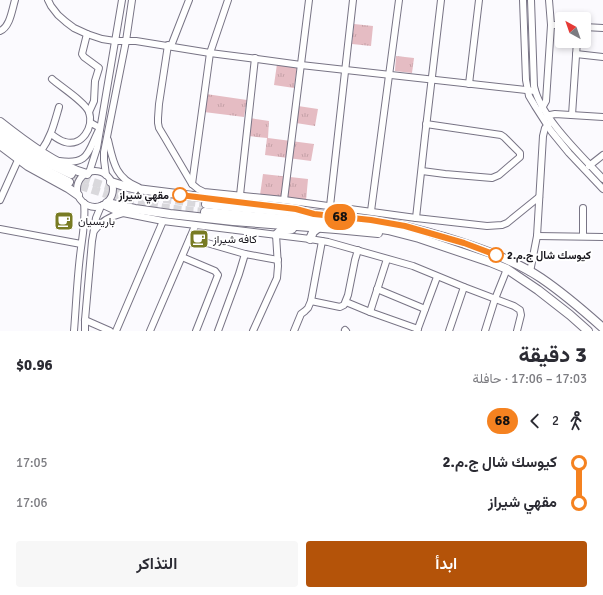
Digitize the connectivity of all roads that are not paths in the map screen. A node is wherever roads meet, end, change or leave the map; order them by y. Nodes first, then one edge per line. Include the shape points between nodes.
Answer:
1 (15, 0) edge
2 (48, 0) edge
3 (122, 0) edge
4 (132, 0) edge
5 (189, 0) edge
6 (228, 0) edge
7 (309, 0) edge
8 (353, 0) edge
9 (399, 0) edge
10 (441, 0) edge
11 (479, 0) edge
12 (522, 0) edge
13 (531, 0) edge
14 (550, 0) edge
15 (551, 25) junction
16 (555, 25) edge
17 (591, 27) edge
18 (603, 28) edge
19 (0, 32) edge
20 (86, 34) junction
21 (115, 41) junction
22 (126, 41) junction
23 (170, 46) junction
24 (576, 48) edge
25 (210, 53) junction
26 (576, 54) junction
27 (603, 57) edge
28 (255, 58) junction
29 (301, 65) junction
30 (346, 70) junction
31 (390, 76) junction
32 (52, 79) dead end
33 (431, 80) junction
34 (469, 84) junction
35 (528, 90) junction
36 (535, 92) junction
37 (59, 107) dead end
38 (540, 109) junction
39 (88, 112) junction
40 (572, 115) junction
41 (603, 117) edge
42 (548, 120) junction
43 (0, 122) edge
44 (90, 123) junction
45 (426, 124) junction
46 (100, 128) junction
47 (0, 129) edge
48 (51, 134) junction
49 (0, 138) edge
50 (107, 138) junction
51 (0, 145) edge
52 (41, 151) junction
53 (602, 157) edge
54 (18, 160) junction
55 (56, 160) junction
56 (590, 165) junction
57 (584, 170) junction
58 (422, 171) junction
59 (88, 173) junction
60 (106, 175) junction
61 (603, 179) edge
62 (111, 182) junction
63 (192, 184) junction
64 (603, 190) edge
65 (149, 191) junction
66 (78, 195) junction
67 (240, 195) junction
68 (539, 197) junction
69 (0, 200) edge
70 (284, 200) junction
71 (84, 203) junction
72 (104, 204) junction
73 (330, 206) junction
74 (583, 208) dead end
75 (371, 211) junction
76 (124, 213) junction
77 (314, 214) junction
78 (416, 218) junction
79 (163, 221) junction
80 (195, 226) junction
81 (298, 226) junction
82 (318, 228) junction
83 (0, 229) edge
84 (93, 232) junction
85 (276, 234) junction
86 (404, 234) junction
87 (537, 236) junction
88 (583, 236) junction
89 (603, 237) edge
90 (190, 238) junction
91 (310, 239) junction
92 (322, 241) junction
93 (81, 244) junction
94 (358, 250) junction
95 (245, 254) junction
96 (182, 257) junction
97 (387, 259) junction
98 (278, 260) junction
99 (507, 270) junction
100 (530, 272) junction
101 (437, 277) junction
102 (464, 287) junction
103 (377, 289) junction
104 (495, 299) junction
105 (311, 300) junction
106 (346, 302) junction
107 (425, 309) junction
108 (370, 312) junction
109 (85, 320) junction
110 (600, 323) edge
111 (603, 328) edge
112 (418, 330) edge
113 (74, 331) edge
114 (85, 331) edge
115 (110, 331) edge
116 (116, 331) edge
117 (150, 331) edge
118 (196, 331) edge
119 (218, 331) edge
120 (253, 331) edge
121 (294, 331) edge
122 (449, 331) edge
123 (484, 331) edge
124 (517, 331) edge
125 (588, 331) edge

1 - 19 street via 8,23
2 - 20 street via 58,15
3 - 21 street
4 - 22 street
5 - 23 street
6 - 25 street
7 - 29 street
8 - 30 street
9 - 31 street
10 - 33 street
11 - 34 street
12 - 35 street
13 - 36 street
14 - 15 street
15 - 16 street
15 - 38 street via 546,101
17 - 18 street
20 - 21 street
20 - 39 street via 82,54 99,68 94,101
21 - 22 street
21 - 46 street
22 - 23 street
22 - 50 street
23 - 25 street
23 - 63 street via 158,122 159,128
24 - 26 street
25 - 28 street
25 - 63 street
26 - 27 street
26 - 40 street
28 - 29 street
28 - 67 street
29 - 30 street
29 - 70 street
30 - 31 street
30 - 73 street
31 - 33 street
31 - 75 street
32 - 39 street via 83,104
33 - 34 street
33 - 45 street
34 - 35 street
35 - 36 street
35 - 38 street via 532,101
36 - 38 street
37 - 48 street
38 - 42 street
39 - 44 street
40 - 41 street
40 - 42 street via 555,114
42 - 56 street
42 - 57 street via 569,153
42 - 68 street via 543,136
43 - 52 highway
44 - 46 street
44 - 48 street via 81,139 73,142 65,142
45 - 58 street
45 - 58 street via 501,135 520,153 520,157 492,178
46 - 55 street via 91,149 84,157 71,162
46 - 59 street via 97,148
47 - 49 highway via 25,149 70,178 52,174
48 - 52 street
50 - 60 street via 104,160
50 - 65 street via 113,162 119,173 131,183
51 - 54 highway
52 - 55 highway
53 - 56 street
54 - 66 highway
54 - 69 street
55 - 59 highway
56 - 57 street
56 - 61 street
57 - 64 street
58 - 78 street
59 - 60 street via 98,172
59 - 66 street via 80,180
60 - 62 street
62 - 65 highway
62 - 72 street via 112,195
63 - 67 street via 204,192
65 - 77 highway via 296,209
66 - 71 street
67 - 70 street
68 - 78 street via 502,225 487,226
68 - 87 street
70 - 73 street
71 - 72 street via 92,207
71 - 93 street via 85,220
72 - 76 street
72 - 81 highway via 170,214
72 - 84 street via 96,218
73 - 75 street
74 - 88 street
75 - 78 street
76 - 79 street
76 - 84 street via 106,219
77 - 86 highway via 206,208 356,225
77 - 100 highway via 371,220 416,229 484,250
79 - 80 street
79 - 116 street
80 - 85 street
80 - 90 street
81 - 82 highway
81 - 85 highway
82 - 86 highway
82 - 91 highway
83 - 93 street
84 - 109 street
85 - 91 street
85 - 98 street
86 - 99 highway via 461,251
87 - 88 street
87 - 100 street
88 - 89 street
90 - 95 street
90 - 96 street
91 - 92 street
92 - 94 street
92 - 105 street
93 - 113 street
94 - 97 street
94 - 106 street
95 - 98 street
95 - 119 street
96 - 117 street
96 - 118 street via 218,275
97 - 101 street via 413,266
97 - 103 street
98 - 120 street via 275,284
99 - 104 street
99 - 125 highway via 538,290
100 - 110 highway
101 - 102 street
101 - 107 street
102 - 104 street
102 - 122 street
103 - 107 street
103 - 108 street
104 - 123 street
104 - 124 street via 520,310
105 - 106 street via 340,307
105 - 121 street via 308,308 300,314
106 - 108 street
107 - 112 street
108 - 112 street
109 - 114 street
109 - 115 street
110 - 111 highway

